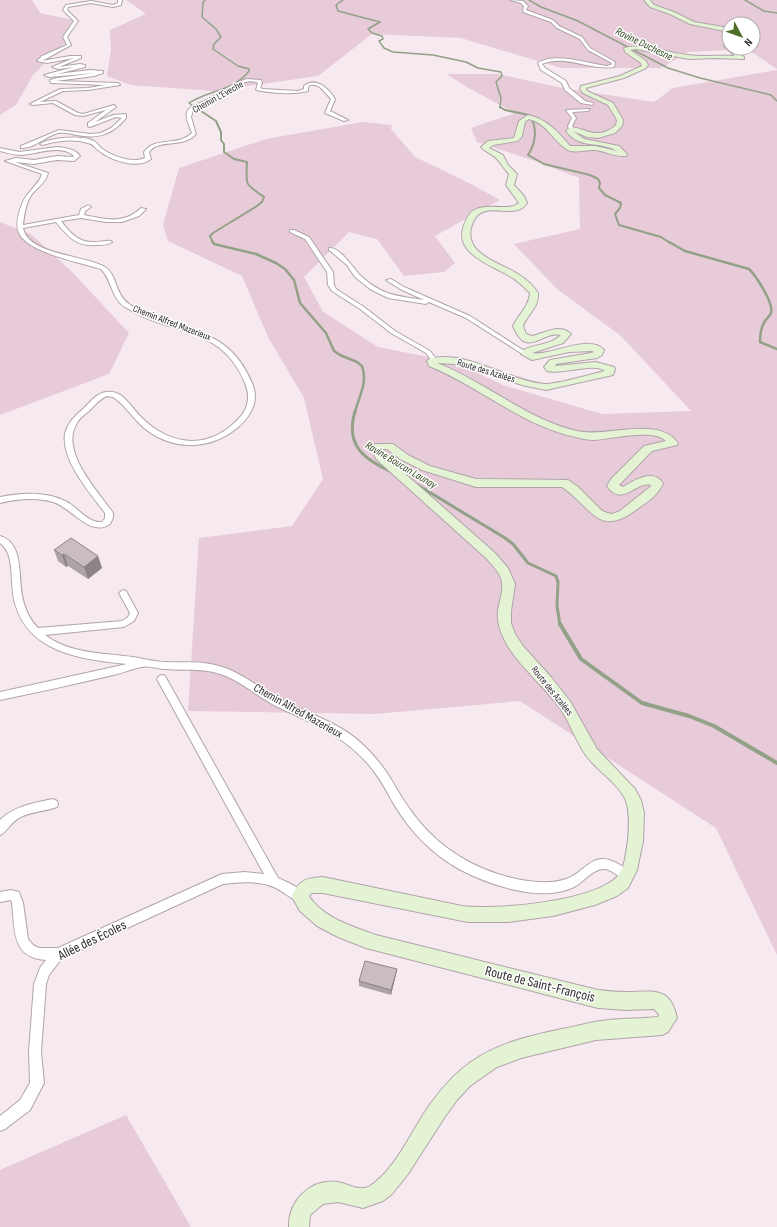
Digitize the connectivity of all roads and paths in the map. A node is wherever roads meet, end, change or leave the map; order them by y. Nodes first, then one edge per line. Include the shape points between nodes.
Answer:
1 (120, 0) edge
2 (512, 0) edge
3 (647, 0) edge
4 (721, 28) edge
5 (741, 56) edge
6 (583, 88) junction
7 (588, 110) dead end
8 (346, 120) dead end
9 (571, 128) junction
10 (0, 144) edge
11 (23, 147) junction
12 (0, 150) edge
13 (88, 207) dead end
14 (143, 209) dead end
15 (81, 216) junction
16 (58, 221) junction
17 (20, 227) junction
18 (292, 230) dead end
19 (109, 242) dead end
20 (331, 249) dead end
21 (389, 280) dead end
22 (439, 304) junction
23 (526, 354) junction
24 (434, 360) junction
25 (0, 500) edge
26 (0, 539) edge
27 (123, 593) dead end
28 (35, 632) junction
29 (144, 663) junction
30 (162, 679) dead end
31 (0, 696) edge
32 (53, 804) dead end
33 (0, 830) edge
34 (627, 876) junction
35 (274, 881) junction
36 (0, 897) edge
37 (300, 897) junction
38 (58, 954) junction
39 (0, 1124) edge
40 (299, 1227) edge

1 - 11 street via 120,5 116,6 91,2 67,6 65,10 76,21 65,37 69,45 43,57 40,61 44,63 64,57 80,57 54,67 84,66 46,75 101,72 57,79 52,81 54,82 118,84 60,91 32,104 56,103 83,115 114,106 90,126 118,115 124,115 124,118 103,135 90,136 60,131
2 - 6 street via 522,2 526,6 524,10 552,21 558,27 581,38 589,49 614,63 613,66 606,67 558,60 540,63 541,67 564,82 567,89 583,102 591,104 577,92
3 - 4 main road via 652,6 692,23
5 - 6 main road via 742,58 688,57 636,47 627,48 627,51 644,62 645,66 628,75
6 - 9 main road via 585,92 609,103 620,123 617,128 597,136 589,136
7 - 9 street via 568,111 574,118
8 - 11 street, Chemin L'Eveche via 327,112 332,99 327,90 317,84 310,84 306,86 306,90 300,92 263,90 258,88 259,82 250,80 191,109 189,117 194,133 192,136 149,148 146,152 148,159 142,163 104,152 95,144 86,141 59,139
9 - 23 main road via 570,132 579,140 605,144 624,153 595,148 568,148 552,130 537,119 525,118 520,124 516,140 491,143 485,147 500,157 513,174 510,185 523,203 511,209 479,210 472,216 466,231 467,242 477,254 516,276 534,293 534,302 520,319 518,326 521,334 533,339 555,331 566,334 564,338 545,346 530,349
10 - 11 street via 13,148
12 - 17 street via 21,154 60,148 77,155 74,158 8,162 43,172 46,176 29,194
13 - 15 street via 83,210
14 - 15 street via 133,218 118,221
15 - 16 street
16 - 17 street
16 - 19 street via 82,243 94,245
17 - 25 street, Chemin Alfred Mazerieux via 22,234 38,248 103,268 108,273 118,297 134,309 209,336 222,344 239,364 250,386 252,400 249,410 238,424 215,440 180,444 161,437 141,422 115,395 107,394 95,400 73,423 68,439 74,461 109,513 106,524 91,523 68,506 50,499 24,497
18 - 24 street via 307,238 330,272 334,290 393,332 428,352
20 - 22 street via 349,264 359,278 385,296
21 - 22 street
22 - 23 street via 480,324
23 - 24 main road, Route des Azalées via 532,357 592,347 599,350 599,353 553,362 549,366 551,369 560,370 602,365 610,371 546,387 457,361
24 - 34 main road, Route des Azalées via 432,364 562,430 588,437 622,432 650,432 669,437 673,443 648,448 615,482 615,489 624,491 643,480 648,479 657,483 655,489 633,508 610,518 596,514 573,488 564,483 476,483 414,463 389,446 379,446 377,449 380,457 491,556 506,574 509,583 504,621 510,638 571,713 593,755 626,788 632,798 637,824 635,850
26 - 28 street, Chemin Alfred Mazerieux via 13,554 20,605 27,622
27 - 28 street via 134,613 124,624
28 - 29 street, Chemin Alfred Mazerieux via 45,640 73,652
29 - 31 street
29 - 34 street, Chemin Alfred Mazerieux via 211,667 220,670 339,732 372,762 420,831 447,856 485,875 518,885 546,887 567,884 582,876 594,865 608,864
30 - 35 street
32 - 33 street via 15,814
34 - 37 main road via 610,892 595,899 500,915 449,911 323,885 306,886
35 - 37 street, Allée des Écoles
35 - 38 street, Allée des Écoles via 252,876 222,879
36 - 38 street via 15,896 22,941 29,948 37,953
37 - 40 main road, Route de Saint-François via 303,903 331,925 376,943 598,999 654,1000 661,1002 666,1008 668,1018 662,1026 608,1029 520,1048 478,1066 437,1111 386,1185 375,1194 364,1198 352,1198 333,1192 312,1198 300,1212
38 - 39 street, Allée des Écoles via 44,972 40,984 35,1052 37,1083 25,1105

